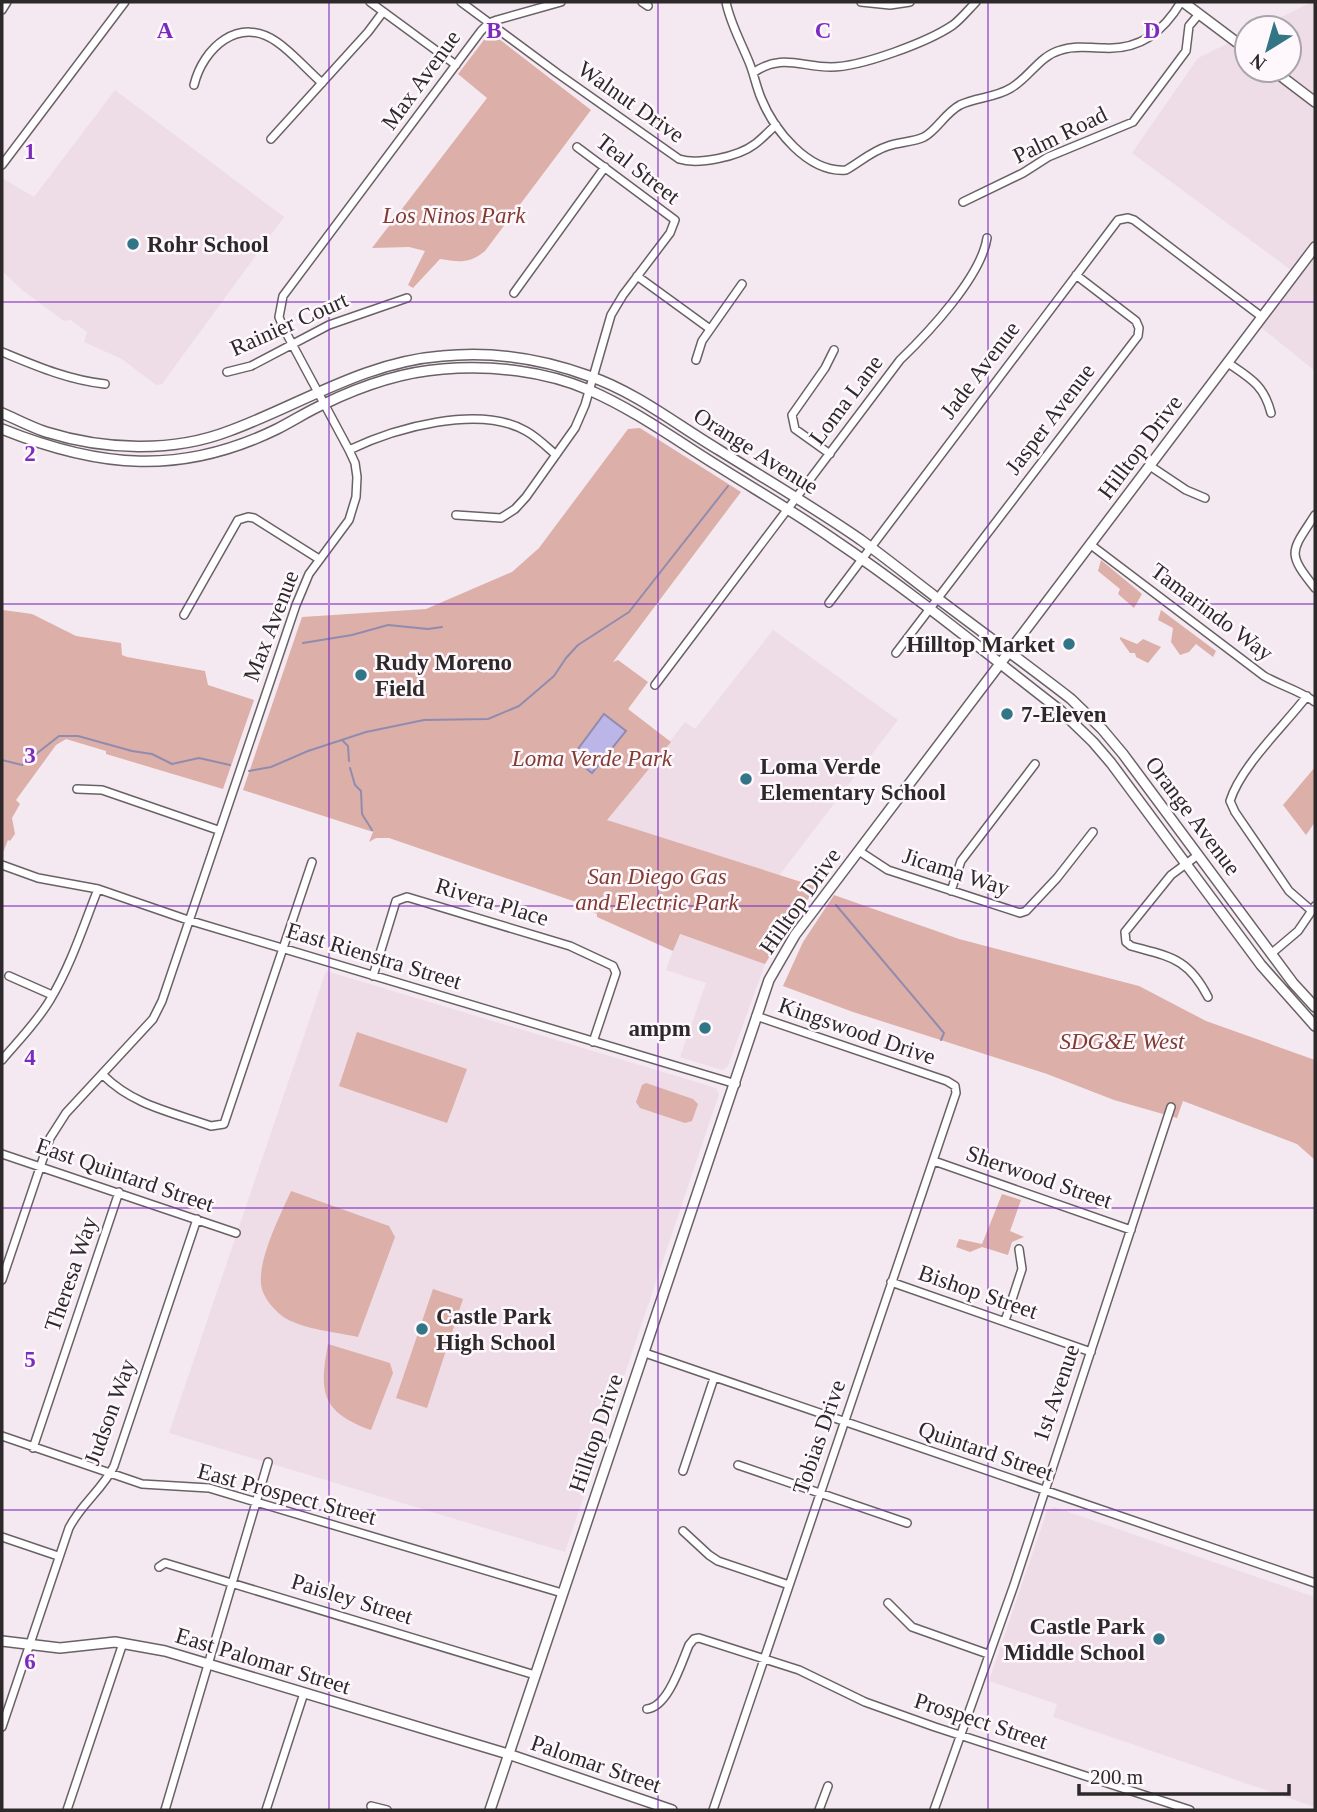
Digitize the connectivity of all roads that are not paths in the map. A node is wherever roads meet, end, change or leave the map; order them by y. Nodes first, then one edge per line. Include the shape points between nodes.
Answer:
1 (7, 2) edge
2 (125, 2) edge
3 (370, 2) edge
4 (461, 2) edge
5 (561, 2) edge
6 (726, 2) edge
7 (861, 2) edge
8 (910, 2) edge
9 (976, 2) edge
10 (1182, 2) edge
11 (2, 10) edge
12 (383, 12) junction
13 (1199, 14) junction
14 (489, 23) junction
15 (1233, 40) edge
16 (456, 65) junction
17 (753, 73) junction
18 (322, 83) junction
19 (1291, 84) edge
20 (194, 85) dead end
21 (1315, 102) edge
22 (776, 125) junction
23 (271, 139) dead end
24 (577, 147) dead end
25 (2, 165) edge
26 (605, 167) junction
27 (963, 202) dead end
28 (987, 238) dead end
29 (1315, 247) edge
30 (1076, 275) junction
31 (638, 276) junction
32 (742, 284) dead end
33 (514, 293) dead end
34 (407, 298) dead end
35 (1262, 317) junction
36 (710, 329) junction
37 (292, 344) junction
38 (834, 350) dead end
39 (2, 352) edge
40 (696, 360) dead end
41 (1228, 363) junction
42 (227, 372) dead end
43 (593, 377) junction
44 (105, 384) dead end
45 (589, 390) junction
46 (317, 392) junction
47 (323, 404) junction
48 (1271, 412) dead end
49 (2, 414) edge
50 (2, 429) edge
51 (349, 450) junction
52 (830, 454) junction
53 (556, 455) junction
54 (1150, 466) junction
55 (796, 498) junction
56 (1205, 498) dead end
57 (787, 509) junction
58 (456, 515) dead end
59 (1315, 515) edge
60 (1091, 545) junction
61 (870, 547) junction
62 (319, 559) junction
63 (862, 559) junction
64 (1315, 588) edge
65 (938, 599) junction
66 (829, 603) dead end
67 (929, 610) junction
68 (184, 615) dead end
69 (1010, 652) junction
70 (896, 653) dead end
71 (1000, 664) junction
72 (655, 685) dead end
73 (1307, 696) junction
74 (1315, 702) edge
75 (1035, 764) dead end
76 (77, 789) dead end
77 (218, 830) junction
78 (1093, 832) dead end
79 (859, 851) junction
80 (1198, 855) junction
81 (312, 862) dead end
82 (1186, 864) junction
83 (2, 865) edge
84 (98, 889) junction
85 (951, 891) junction
86 (1314, 908) edge
87 (188, 920) junction
88 (283, 949) junction
89 (1272, 953) junction
90 (1259, 962) junction
91 (9, 976) dead end
92 (373, 976) junction
93 (52, 996) junction
94 (1208, 997) dead end
95 (1315, 1007) edge
96 (756, 1016) junction
97 (1315, 1026) edge
98 (593, 1042) junction
99 (2, 1060) edge
100 (103, 1075) junction
101 (947, 1081) joint
102 (736, 1084) junction
103 (1171, 1107) dead end
104 (2, 1154) edge
105 (934, 1161) junction
106 (40, 1167) junction
107 (119, 1192) junction
108 (197, 1219) junction
109 (1131, 1230) junction
110 (236, 1233) dead end
111 (1019, 1249) dead end
112 (2, 1280) edge
113 (891, 1282) junction
114 (1005, 1321) junction
115 (1091, 1352) junction
116 (645, 1353) junction
117 (714, 1378) junction
118 (844, 1422) junction
119 (2, 1436) edge
120 (33, 1448) junction
121 (268, 1462) dead end
122 (738, 1465) dead end
123 (683, 1471) dead end
124 (110, 1474) junction
125 (1043, 1491) junction
126 (820, 1493) junction
127 (257, 1501) junction
128 (907, 1523) dead end
129 (682, 1531) dead end
130 (2, 1537) edge
131 (58, 1556) junction
132 (159, 1567) dead end
133 (1315, 1583) edge
134 (233, 1584) junction
135 (789, 1585) junction
136 (562, 1593) junction
137 (888, 1603) dead end
138 (2, 1641) edge
139 (123, 1643) junction
140 (29, 1646) junction
141 (988, 1654) junction
142 (764, 1658) junction
143 (208, 1663) junction
144 (535, 1675) junction
145 (304, 1693) junction
146 (647, 1709) dead end
147 (2, 1727) edge
148 (961, 1734) junction
149 (508, 1754) junction
150 (828, 1786) dead end
151 (371, 1806) dead end
152 (66, 1810) edge
153 (165, 1810) edge
154 (266, 1810) edge
155 (387, 1810) edge
156 (490, 1810) edge
157 (672, 1810) edge
158 (713, 1810) edge
159 (819, 1810) edge
160 (934, 1810) edge
161 (1190, 1810) edge

1 - 11 street
2 - 25 street
3 - 12 street
4 - 14 street, Walnut Drive
5 - 14 street
6 - 17 street
7 - 8 street
9 - 17 street via 947,28 876,60 830,67 779,61
10 - 13 main road
10 - 22 street via 1144,41 1123,48 1057,51 1010,89 960,105 924,137 885,147 846,170 827,169 810,161
12 - 16 street
12 - 18 street
13 - 15 main road
13 - 27 street, Palm Road via 1189,26 1186,51 1133,122 1048,157
14 - 16 street, Max Avenue
14 - 22 street, Walnut Drive via 678,159 690,162 733,155 753,146
16 - 37 street, Max Avenue via 283,296 279,317
17 - 22 street
18 - 20 street via 277,42 249,33 219,42 198,67
18 - 23 street
19 - 21 main road
24 - 26 street, Teal Street
26 - 31 street, Teal Street via 675,220
26 - 33 street
28 - 52 street, Loma Lane via 981,261
29 - 35 main road, Hilltop Drive
30 - 35 street, Jade Avenue via 1121,218 1134,220
30 - 61 street, Jade Avenue
30 - 65 street, Jasper Avenue via 1136,321 1138,336
31 - 36 street
31 - 43 street via 611,315
32 - 36 street
34 - 37 street, Rainier Court via 329,325
35 - 41 main road, Hilltop Drive
36 - 40 street
37 - 42 street, Rainier Court via 251,366
37 - 46 street, Max Avenue
38 - 52 street via 792,415 795,429
39 - 44 street via 64,377
41 - 48 street via 1259,385
41 - 54 main road, Hilltop Drive
43 - 45 street
43 - 46 main road, Orange Avenue via 513,357 477,354 408,360
43 - 55 main road, Orange Avenue
45 - 47 main road, Orange Avenue via 507,370 444,369 374,383
45 - 53 street via 575,428
45 - 57 main road, Orange Avenue
46 - 47 street, Max Avenue
46 - 49 main road, Orange Avenue via 225,433 169,444 114,445 78,439
47 - 50 main road, Orange Avenue via 233,448 187,460 143,462 74,454
47 - 51 street, Max Avenue
51 - 53 street via 402,428 464,421 502,422 526,431
51 - 62 street, Max Avenue via 357,477 354,505 349,520
52 - 55 street, Loma Lane
53 - 58 street via 508,514 501,518
54 - 56 street
54 - 60 main road, Hilltop Drive
55 - 57 street, Loma Lane
55 - 61 main road, Orange Avenue
57 - 63 main road, Orange Avenue
57 - 72 street, Loma Lane
59 - 64 street via 1294,547 1294,559
60 - 69 main road, Hilltop Drive
60 - 73 street, Tamarindo Way via 1264,676
61 - 63 street, Jade Avenue
61 - 65 main road, Orange Avenue
62 - 68 street via 254,518 239,520
62 - 77 street, Max Avenue via 296,605
63 - 66 street, Jade Avenue
63 - 67 main road, Orange Avenue
65 - 67 street, Jasper Avenue
65 - 69 main road, Orange Avenue
67 - 70 street, Jasper Avenue
67 - 71 main road, Orange Avenue
69 - 71 main road, Hilltop Drive
69 - 80 main road, Orange Avenue via 1102,729
71 - 79 main road, Hilltop Drive
71 - 82 main road, Orange Avenue via 1093,741
73 - 74 street, Tamarindo Way
73 - 86 street via 1248,768 1230,801 1289,891
75 - 85 street via 961,861
76 - 77 street via 102,790
77 - 87 street, Max Avenue
78 - 85 street, Jicama Way via 1057,878 1020,914
79 - 85 street, Jicama Way via 888,870
79 - 96 main road, Hilltop Drive via 795,936 769,980
80 - 82 street
80 - 89 main road, Orange Avenue
81 - 88 street
82 - 90 main road, Orange Avenue
82 - 94 street via 1171,875 1125,932 1126,942 1175,959 1200,980
83 - 84 street, East Rienstra Street via 38,878
84 - 87 street, East Rienstra Street
84 - 93 street via 74,955
86 - 89 street via 1298,931
87 - 88 street, East Rienstra Street
87 - 100 street, Max Avenue via 153,1018
88 - 92 street, East Rienstra Street
88 - 100 street via 224,1124 211,1126 132,1098
89 - 90 main road
89 - 95 main road, Orange Avenue
90 - 97 main road, Orange Avenue
91 - 93 street
92 - 98 street, East Rienstra Street
92 - 98 street, Rivera Place via 399,898 563,943 613,966 616,973
93 - 99 street
96 - 101 street, Kingswood Drive
96 - 102 main road, Hilltop Drive
98 - 102 street, East Rienstra Street
100 - 106 street, Max Avenue via 57,1126
101 - 105 street, Tobias Drive via 956,1093
102 - 116 main road, Hilltop Drive
103 - 109 street, 1st Avenue
104 - 106 street, East Quintard Street
105 - 109 street, Sherwood Street
105 - 113 street, Tobias Drive
106 - 107 street, East Quintard Street
106 - 112 street, Max Avenue
107 - 108 street, East Quintard Street
107 - 120 street, Theresa Way
108 - 110 street, East Quintard Street
108 - 124 street, Judson Way
109 - 115 street, 1st Avenue
111 - 114 street via 1022,1269
113 - 114 street, Bishop Street
113 - 118 street, Tobias Drive
114 - 115 street, Bishop Street
115 - 125 street, 1st Avenue
116 - 117 street, Quintard Street
116 - 136 main road, Hilltop Drive
117 - 118 street, Quintard Street
117 - 123 street
118 - 125 street, Quintard Street
118 - 126 street, Tobias Drive
119 - 120 street, East Prospect Street
120 - 124 street, East Prospect Street
121 - 127 street
122 - 126 street
124 - 127 street, East Prospect Street via 156,1487 209,1488
124 - 131 street, Judson Way via 76,1515
125 - 133 street, Quintard Street
125 - 141 street, 1st Avenue
126 - 128 street
126 - 135 street, Tobias Drive
127 - 134 street
127 - 136 street, East Prospect Street
129 - 135 street via 719,1561
130 - 131 street
131 - 140 street, Judson Way
132 - 134 street, Paisley Street via 165,1563
134 - 143 street
134 - 144 street, Paisley Street
135 - 142 street, Tobias Drive
136 - 144 main road, Hilltop Drive
137 - 141 street via 912,1627
138 - 140 main road, East Palomar Street
139 - 140 main road, East Palomar Street
139 - 143 main road, East Palomar Street
139 - 152 street
140 - 147 street, Judson Way
141 - 148 street, 1st Avenue
142 - 146 street, Prospect Street via 694,1639 663,1701 655,1709
142 - 148 street, Prospect Street via 865,1702
142 - 158 street, Tobias Drive
143 - 145 main road, East Palomar Street
143 - 153 street
144 - 149 main road, Hilltop Drive
145 - 149 main road, East Palomar Street
145 - 154 street
148 - 160 street, 1st Avenue
148 - 161 street, Prospect Street
149 - 156 main road, Hilltop Drive
149 - 157 main road, Palomar Street
150 - 159 street
151 - 155 street

